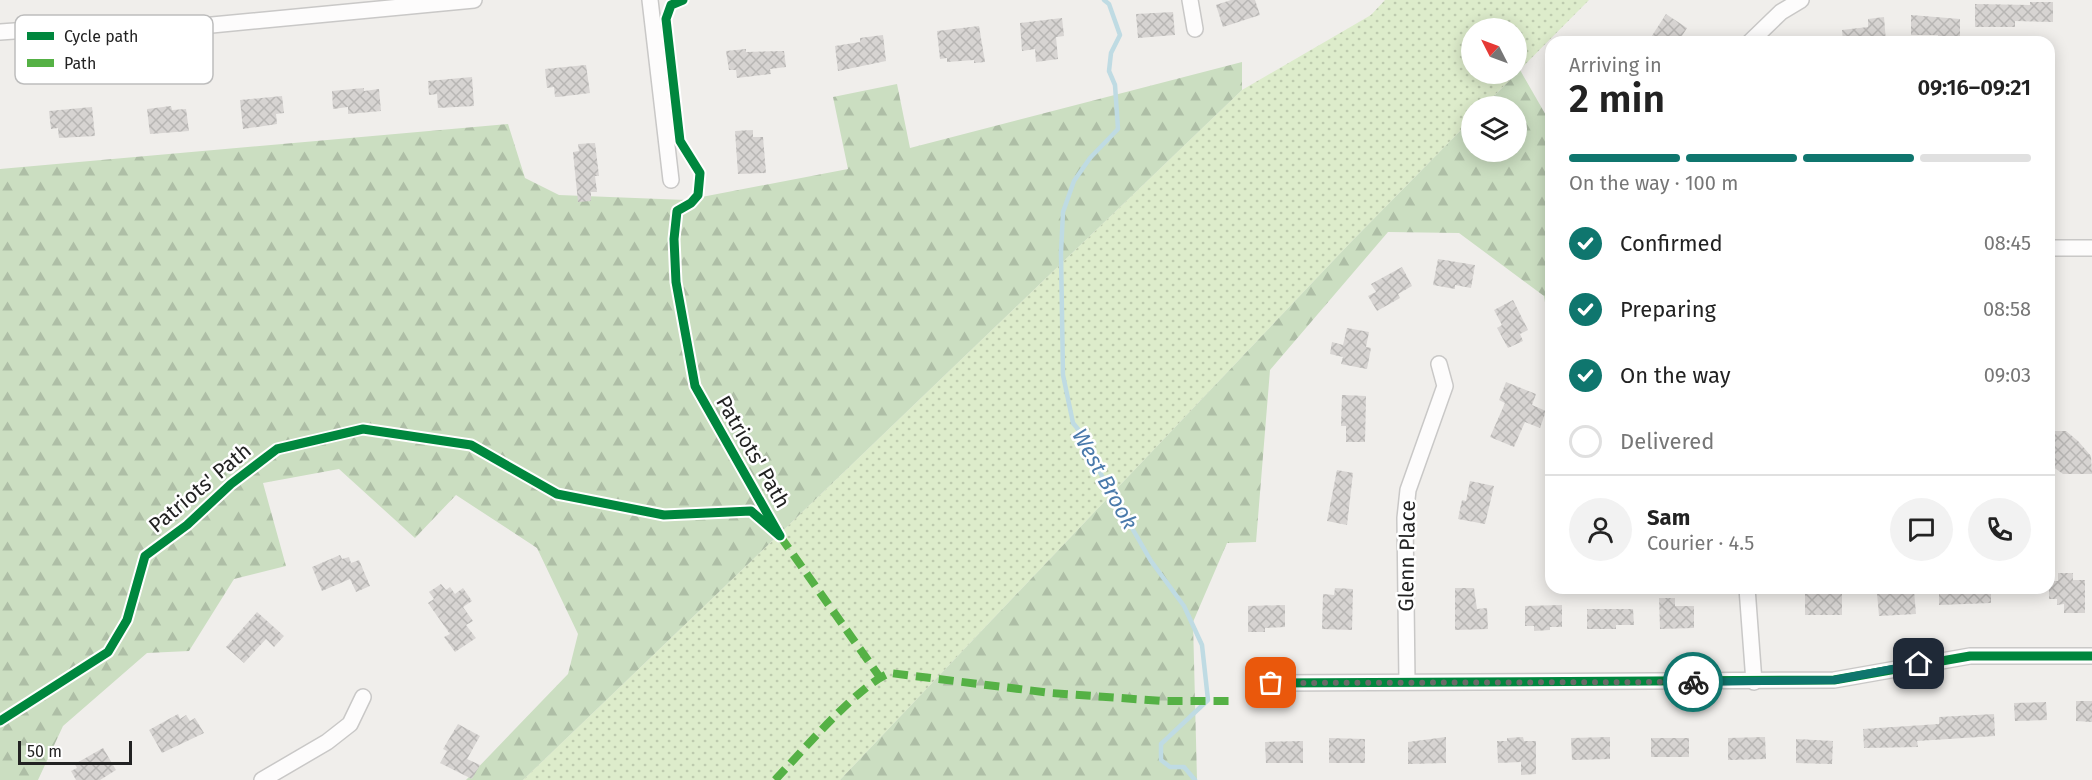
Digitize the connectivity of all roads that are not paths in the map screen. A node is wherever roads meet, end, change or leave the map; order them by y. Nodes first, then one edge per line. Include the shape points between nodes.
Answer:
1 (474, 0) edge
2 (650, 0) edge
3 (1190, 0) edge
4 (1801, 0) edge
5 (213, 25) edge
6 (1195, 28) dead end
7 (15, 31) edge
8 (0, 32) edge
9 (1756, 36) edge
10 (671, 180) dead end
11 (2055, 248) edge
12 (2092, 248) edge
13 (1439, 364) dead end
14 (1747, 594) edge
15 (2092, 656) edge
16 (1407, 682) junction
17 (1754, 682) junction
18 (1271, 683) dead end
19 (363, 698) dead end
20 (262, 780) edge

1 - 5 street
2 - 10 street
3 - 6 street
4 - 9 street via 1781,12
7 - 8 street
11 - 12 street
13 - 16 street, Glenn Place via 1445,386 1408,490 1405,518
14 - 17 street
15 - 17 street via 1971,656 1834,680
16 - 17 street
16 - 18 street
19 - 20 street via 350,724

